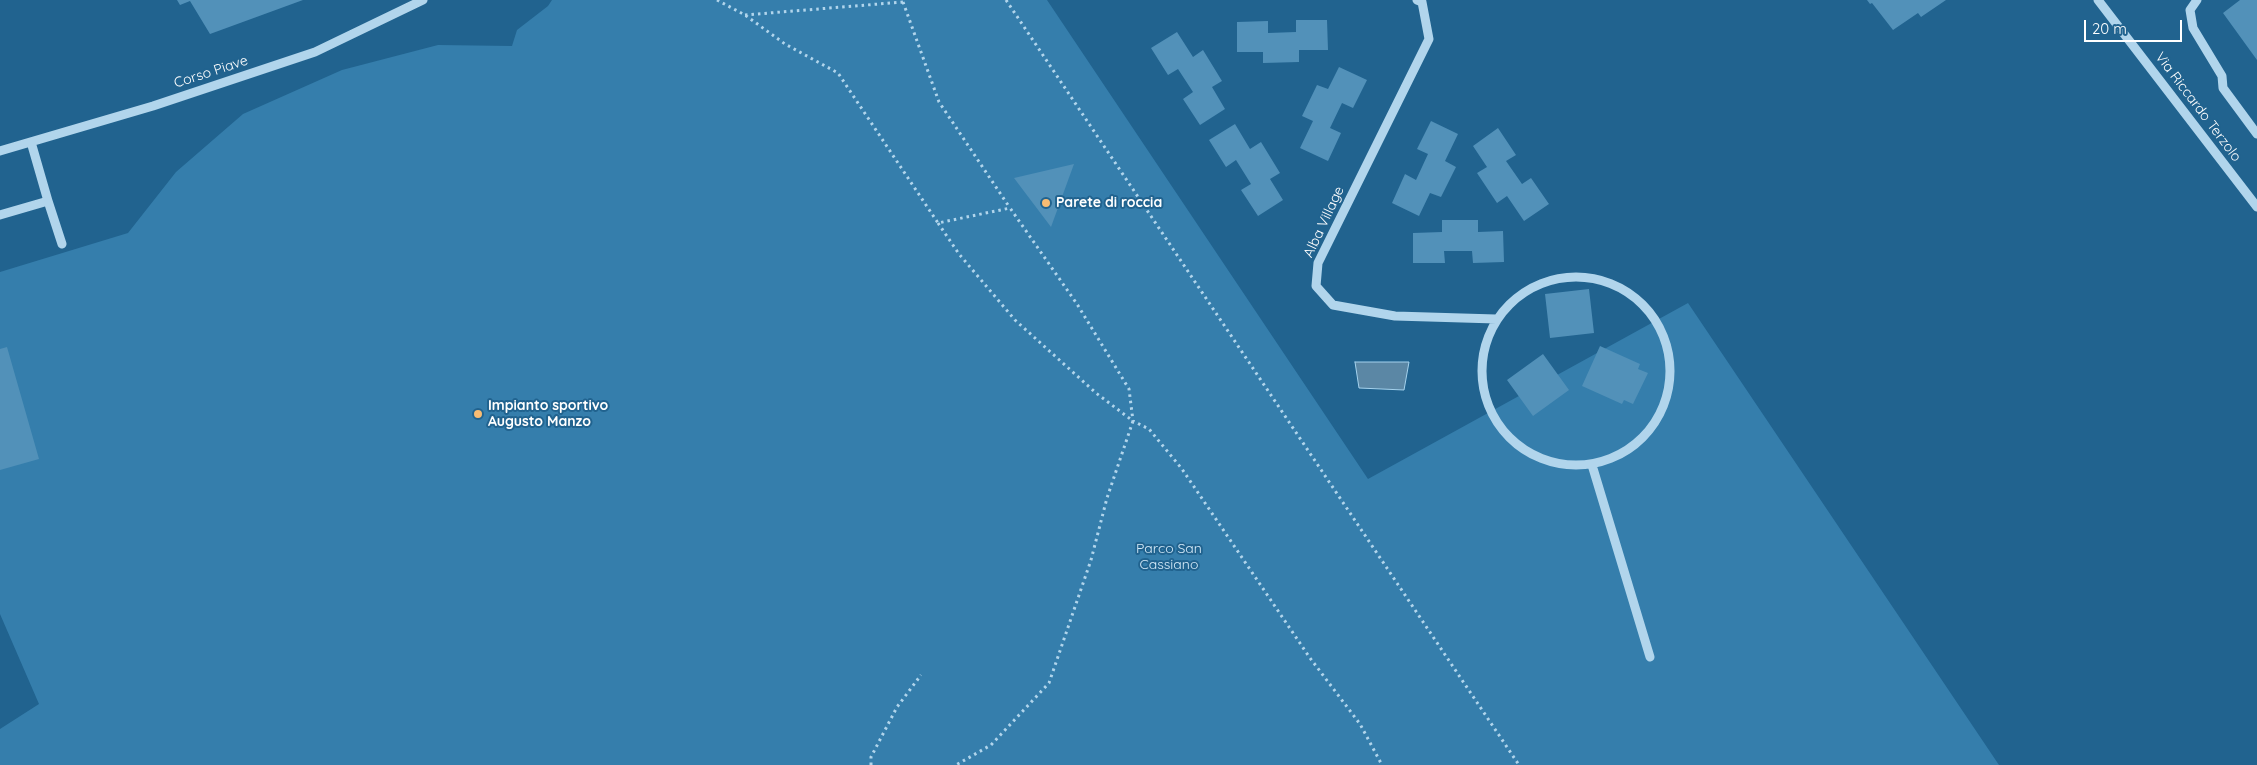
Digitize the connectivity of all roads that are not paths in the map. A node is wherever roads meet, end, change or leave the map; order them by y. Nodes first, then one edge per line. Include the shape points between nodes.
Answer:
1 (423, 0) edge
2 (1417, 0) edge
3 (2098, 0) edge
4 (2197, 0) edge
5 (2257, 134) edge
6 (30, 142) junction
7 (0, 151) edge
8 (2254, 198) edge
9 (48, 201) junction
10 (2257, 207) edge
11 (0, 215) edge
12 (62, 244) dead end
13 (1496, 319) junction
14 (1592, 465) junction
15 (1650, 657) dead end

1 - 6 street, Corso Piave via 315,52 153,106
2 - 13 street, Alba Village via 1422,2 1429,38 1318,263 1316,286 1333,305 1396,316
3 - 8 street, Via Riccardo Terzolo
4 - 5 street via 2190,10 2193,28 2222,76 2222,88
6 - 7 street, Corso Piave
6 - 9 street
8 - 10 street, Via Riccardo Terzolo
9 - 11 street
9 - 12 street
13 - 14 street via 1484,348 1481,379 1489,409 1506,435 1531,455 1560,465
13 - 14 street via 1524,292 1545,281 1576,276 1607,281 1628,292 1656,319 1669,348 1672,379 1664,409 1646,435 1622,455
14 - 15 street

